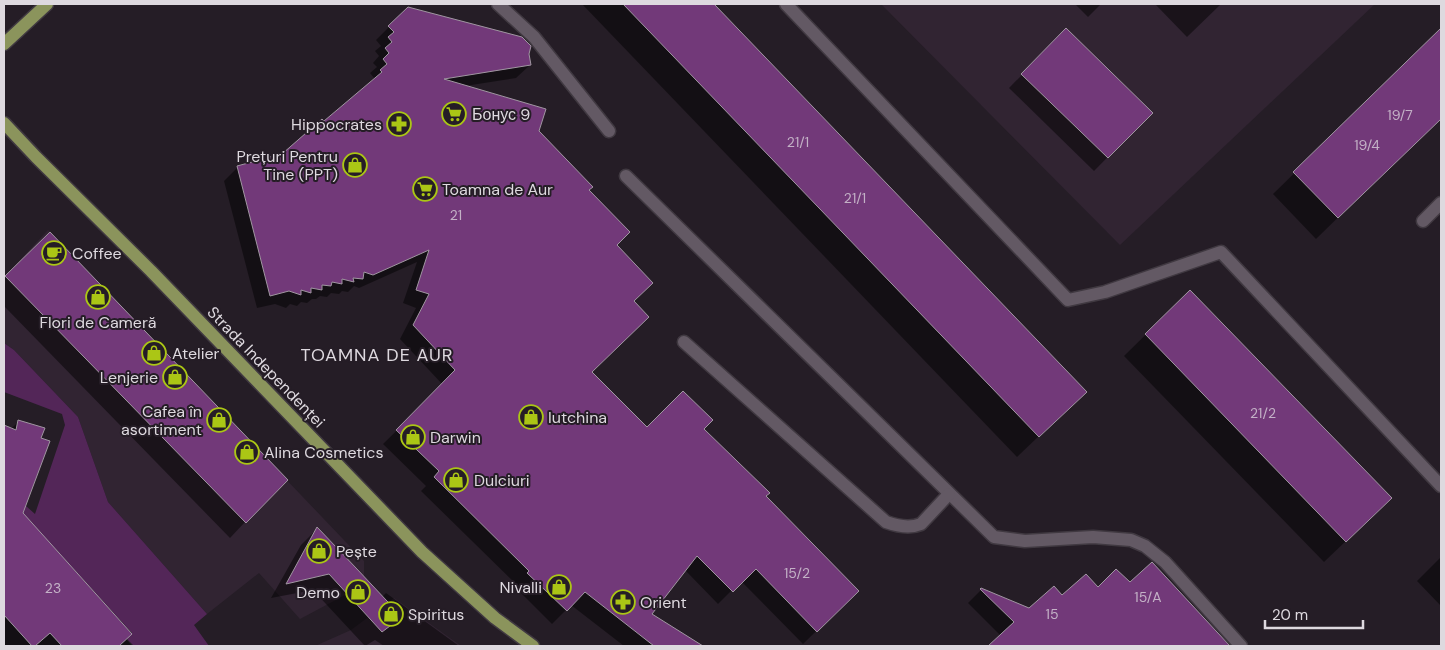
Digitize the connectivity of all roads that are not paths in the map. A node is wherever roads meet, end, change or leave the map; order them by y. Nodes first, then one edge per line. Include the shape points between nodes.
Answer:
1 (47, 4) edge
2 (498, 4) edge
3 (786, 4) edge
4 (4, 44) edge
5 (4, 123) edge
6 (609, 131) dead end
7 (626, 176) dead end
8 (1441, 203) edge
9 (1423, 220) dead end
10 (684, 342) dead end
11 (1441, 486) edge
12 (949, 494) junction
13 (533, 646) edge
14 (1241, 646) edge

1 - 4 main road
2 - 6 lane via 534,37
3 - 11 lane via 1068,300 1105,292 1221,252
5 - 13 main road, Strada Independenței via 422,552 495,618
7 - 12 lane
8 - 9 lane
10 - 12 lane via 886,522 906,527 921,524
12 - 14 lane via 994,537 1045,541 1093,537 1131,540 1144,546 1164,562

